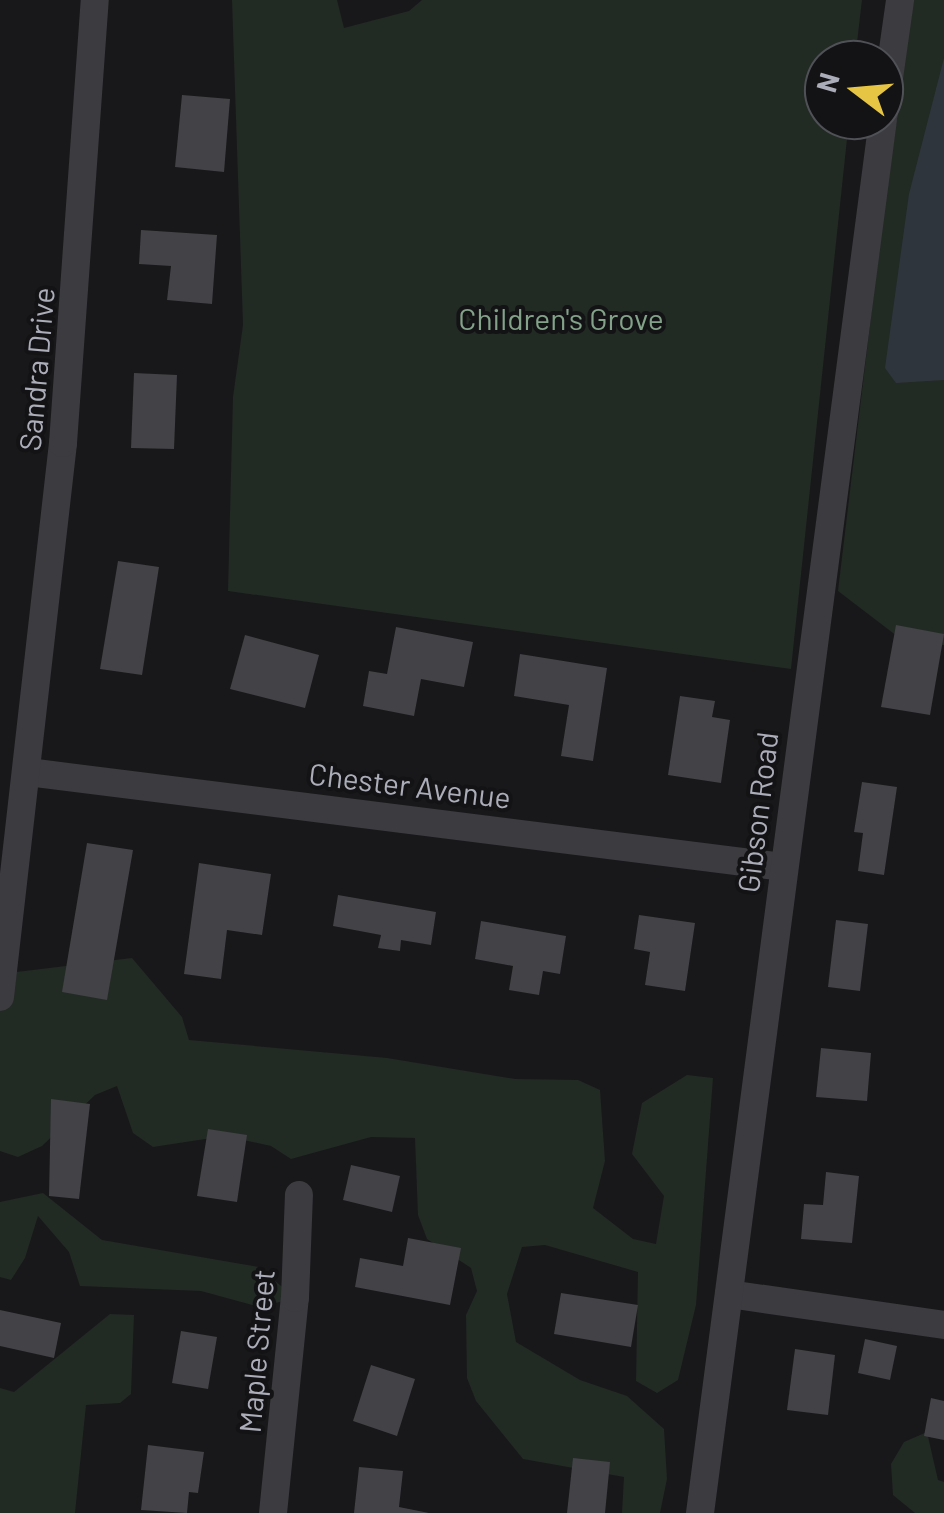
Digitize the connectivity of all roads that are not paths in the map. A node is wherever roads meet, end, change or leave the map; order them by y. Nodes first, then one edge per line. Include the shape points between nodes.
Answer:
1 (95, 0) edge
2 (900, 0) edge
3 (894, 40) edge
4 (881, 140) edge
5 (28, 772) junction
6 (782, 867) junction
7 (0, 996) edge
8 (299, 1194) dead end
9 (730, 1294) junction
10 (944, 1325) edge
11 (273, 1513) edge
12 (700, 1513) edge

1 - 5 street, Sandra Drive via 63,443
2 - 3 street, Gibson Road
4 - 6 street, Gibson Road
5 - 6 street, Chester Avenue
5 - 7 street, Sandra Drive
6 - 9 street, Gibson Road
8 - 11 street, Maple Street via 296,1298
9 - 10 street
9 - 12 street, Gibson Road

